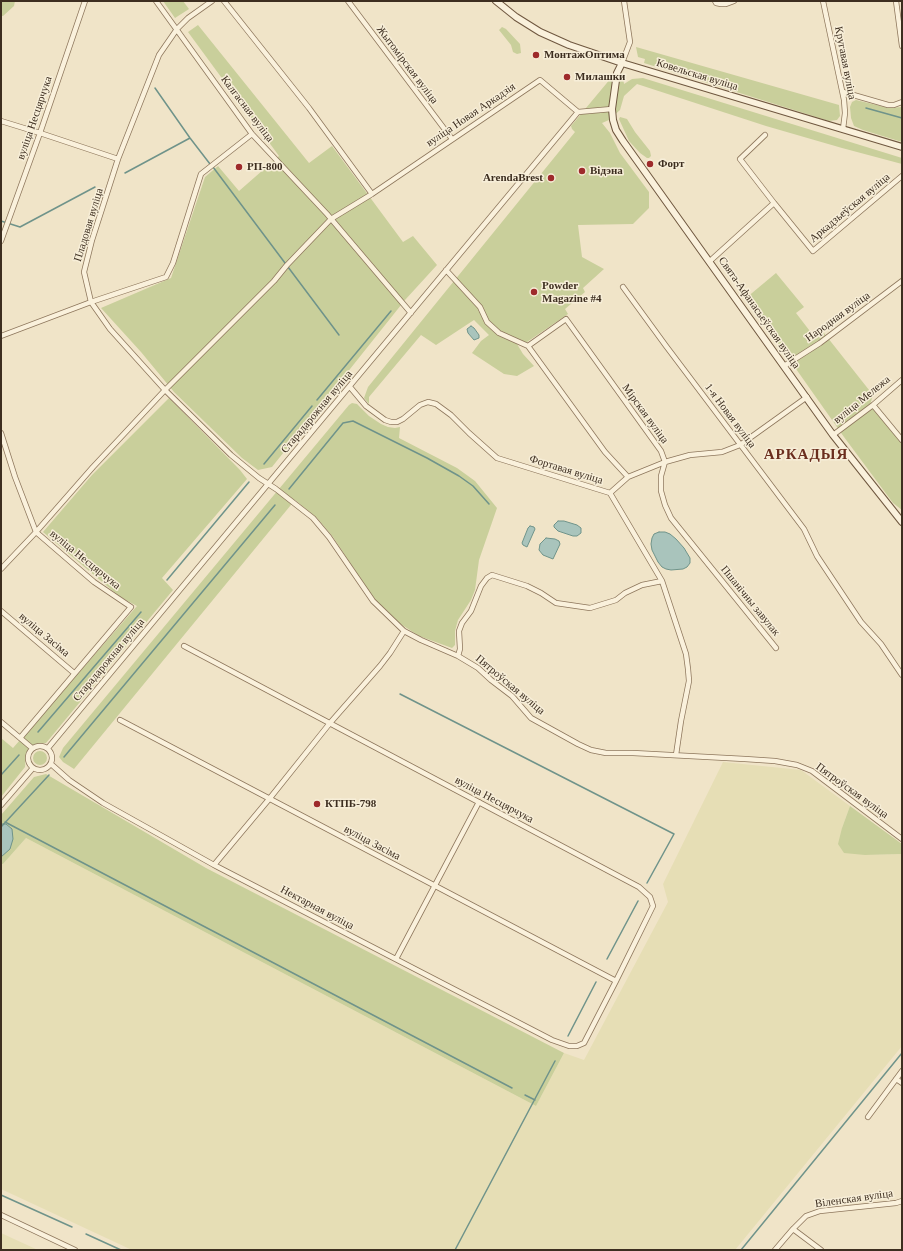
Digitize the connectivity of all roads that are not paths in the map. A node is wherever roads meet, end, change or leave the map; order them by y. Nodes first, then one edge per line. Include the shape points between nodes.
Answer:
1 (85, 1) edge
2 (156, 1) edge
3 (212, 1) edge
4 (224, 1) edge
5 (348, 1) edge
6 (496, 1) edge
7 (624, 1) edge
8 (715, 1) edge
9 (734, 1) edge
10 (823, 1) edge
11 (896, 1) edge
12 (177, 29) junction
13 (902, 46) edge
14 (622, 63) junction
15 (843, 92) junction
16 (902, 102) edge
17 (612, 109) junction
18 (578, 112) junction
19 (1, 121) edge
20 (843, 129) junction
21 (40, 133) junction
22 (252, 134) junction
23 (765, 135) dead end
24 (452, 139) junction
25 (902, 147) edge
26 (118, 159) junction
27 (902, 176) edge
28 (372, 194) junction
29 (774, 203) junction
30 (331, 219) junction
31 (1, 241) edge
32 (710, 261) junction
33 (446, 270) junction
34 (902, 281) edge
35 (623, 287) dead end
36 (91, 302) junction
37 (410, 313) junction
38 (1, 336) edge
39 (528, 346) junction
40 (784, 366) junction
41 (902, 380) edge
42 (350, 387) junction
43 (165, 390) junction
44 (807, 397) junction
45 (873, 405) junction
46 (1, 433) edge
47 (834, 435) junction
48 (902, 440) edge
49 (740, 445) junction
50 (665, 462) junction
51 (628, 477) junction
52 (268, 484) junction
53 (610, 493) junction
54 (902, 522) edge
55 (36, 532) junction
56 (710, 565) joint
57 (1, 569) edge
58 (662, 581) junction
59 (131, 607) joint
60 (1, 611) edge
61 (404, 631) junction
62 (184, 646) dead end
63 (776, 648) dead end
64 (458, 656) junction
65 (74, 673) junction
66 (902, 675) edge
67 (120, 720) dead end
68 (1, 722) edge
69 (330, 722) junction
70 (20, 738) junction
71 (32, 748) junction
72 (48, 748) junction
73 (676, 755) junction
74 (51, 764) junction
75 (33, 768) junction
76 (270, 798) junction
77 (479, 802) junction
78 (1, 805) edge
79 (902, 839) edge
80 (214, 865) junction
81 (435, 886) junction
82 (396, 959) junction
83 (616, 981) junction
84 (584, 1043) joint
85 (902, 1071) edge
86 (896, 1079) junction
87 (902, 1083) edge
88 (868, 1116) dead end
89 (902, 1201) edge
90 (1, 1215) edge
91 (793, 1229) junction
92 (76, 1250) edge
93 (775, 1250) edge
94 (822, 1250) edge

1 - 21 street, вуліца Несцярчука
2 - 12 street, Калгасная вуліца
3 - 12 street, Пладовая вуліца
4 - 28 street via 309,108
5 - 24 street, Жытомірская вуліца
6 - 14 street, Ковельская вуліца via 540,32
7 - 14 street via 630,42
8 - 9 street via 726,4
10 - 15 street, Кругавая вуліца
11 - 13 street
12 - 22 street, Калгасная вуліца
12 - 26 street, Пладовая вуліца via 159,55
14 - 17 street, Свята-Афанасьеўская вуліца via 617,73
14 - 20 street, Ковельская вуліца
15 - 16 street via 888,105
15 - 20 street, Кругавая вуліца
17 - 18 street
17 - 32 street, Свята-Афанасьеўская вуліца via 616,130 623,141
18 - 24 street, вуліца Новая Аркадзія via 540,80
18 - 33 street, Старадарожная вуліца
19 - 21 street
20 - 25 street, Ковельская вуліца
21 - 26 street
21 - 31 street, вуліца Несцярчука
22 - 30 street, Калгасная вуліца
22 - 36 street via 201,174 173,263 166,277
23 - 29 street via 740,159
24 - 28 street, вуліца Новая Аркадзія
26 - 36 street, Пладовая вуліца via 84,272
27 - 29 street, Аркадзьеўская вуліца via 813,251
28 - 30 street, вуліца Новая Аркадзія
29 - 32 street
30 - 37 street, Калгасная вуліца
30 - 43 street, вуліца Новая Аркадзія via 274,281
32 - 40 street, Свята-Афанасьеўская вуліца
33 - 37 street, Старадарожная вуліца
33 - 39 street, Фортавая вуліца via 480,307 487,322 499,333
34 - 40 street, Народная вуліца via 820,343
35 - 49 street, 1-я Новая вуліца
36 - 38 street
36 - 43 street, Пладовая вуліца via 110,329
37 - 42 street, Старадарожная вуліца
39 - 50 street, Мірская вуліца via 566,319 661,451
39 - 51 street, Фортавая вуліца via 605,452
40 - 44 street, Свята-Афанасьеўская вуліца
41 - 45 street, вуліца Мележа
42 - 52 street, Старадарожная вуліца
42 - 53 street, Фортавая вуліца via 366,406 385,420 397,422 420,405 428,402 436,404 497,458
43 - 52 street, Пладовая вуліца via 231,455
43 - 55 street, вуліца Новая Аркадзія
44 - 47 street, Свята-Афанасьеўская вуліца
44 - 49 street
45 - 47 street, вуліца Мележа
45 - 48 street
46 - 55 street, вуліца Несцярчука
47 - 54 street, Свята-Афанасьеўская вуліца
49 - 50 street via 722,452 690,455
49 - 66 street, 1-я Новая вуліца via 804,529 817,556 861,622 881,644
50 - 51 street
50 - 56 street, Мірская вуліца via 661,476 661,492 665,505 671,518
51 - 53 street
52 - 61 street, Пятроўская вуліца via 313,518 372,601
52 - 72 street, Старадарожная вуліца
53 - 58 street, Фортавая вуліца
55 - 57 street, вуліца Новая Аркадзія
55 - 59 street, вуліца Несцярчука via 94,582
56 - 63 street, Пшанічны завулак
58 - 64 street via 642,585 616,600 590,608 556,603 527,586 492,575 486,578 471,611 462,623 459,631
58 - 73 street, Фортавая вуліца via 686,654 688,668 689,681
59 - 65 street, Старадарожная вуліца
60 - 65 street, вуліца Засіма
61 - 64 street, Пятроўская вуліца
61 - 69 street via 380,666
62 - 69 street, вуліца Несцярчука
64 - 73 street, Пятроўская вуліца via 478,668 512,696 532,718 591,750 606,753
65 - 70 street, Старадарожная вуліца
67 - 76 street, вуліца Засіма
68 - 70 street
69 - 76 street
69 - 77 street, вуліца Несцярчука
70 - 71 street
71 - 72 street
71 - 75 street via 28,759
72 - 74 street via 52,757
73 - 79 street, Пятроўская вуліца via 775,761 797,765 812,771
74 - 75 street via 44,769
74 - 80 street, Нектарная вуліца via 103,803
75 - 78 street
76 - 80 street
76 - 81 street, вуліца Засіма
77 - 81 street
77 - 83 street, вуліца Несцярчука via 639,887 650,898 653,906
80 - 82 street, Нектарная вуліца
81 - 82 street
81 - 83 street, вуліца Засіма
82 - 84 street, Нектарная вуліца via 552,1040 569,1046
83 - 84 street, вуліца Несцярчука
85 - 86 street
86 - 87 street
86 - 88 street
89 - 91 street, Віленская вуліца via 820,1211 806,1216
90 - 92 street
91 - 93 street, Віленская вуліца
91 - 94 street

